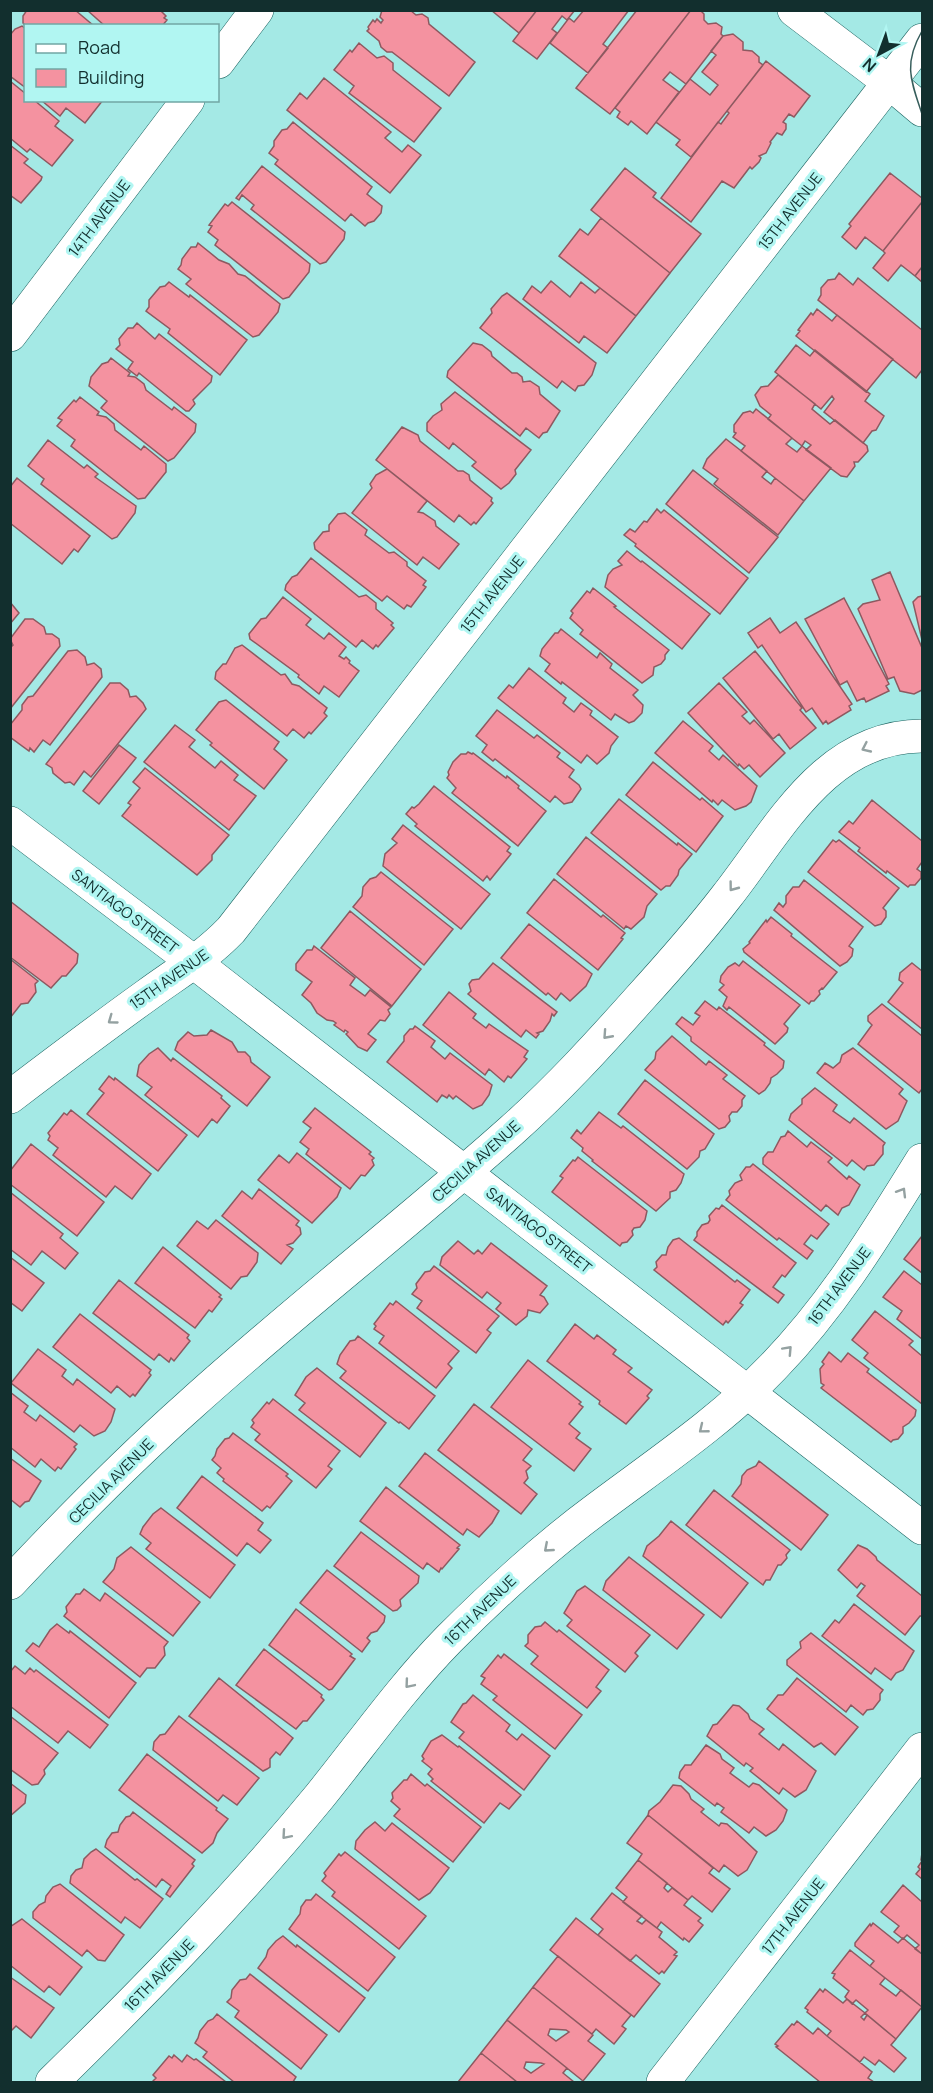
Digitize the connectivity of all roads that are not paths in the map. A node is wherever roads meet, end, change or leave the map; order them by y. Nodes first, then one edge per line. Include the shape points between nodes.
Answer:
1 (256, 10) edge
2 (801, 13) edge
3 (219, 61) edge
4 (904, 71) edge
5 (186, 102) edge
6 (922, 110) edge
7 (922, 134) edge
8 (10, 335) edge
9 (922, 736) edge
10 (10, 824) edge
11 (195, 963) junction
12 (10, 1097) edge
13 (922, 1160) edge
14 (465, 1172) junction
15 (747, 1391) junction
16 (922, 1528) edge
17 (10, 1583) edge
18 (922, 1749) edge
19 (52, 2082) edge
20 (663, 2082) edge

1 - 3 street
2 - 4 street via 849,53
4 - 6 street
4 - 7 street
4 - 11 street, 15TH AVENUE via 231,930
5 - 8 street, 14TH AVENUE
9 -> 14 street, CECILIA AVENUE via 877,742 849,755 824,774 802,796 685,948 618,1023 564,1080
10 - 11 street, SANTIAGO STREET
11 -> 12 street, 15TH AVENUE
11 - 14 street, SANTIAGO STREET
15 -> 13 street, 16TH AVENUE via 795,1344 838,1290
14 - 15 street, SANTIAGO STREET
14 - 17 street, CECILIA AVENUE via 190,1404
15 - 16 street, SANTIAGO STREET
15 -> 19 street, 16TH AVENUE via 676,1451 554,1542 447,1641 245,1883
18 - 20 street, 17TH AVENUE

